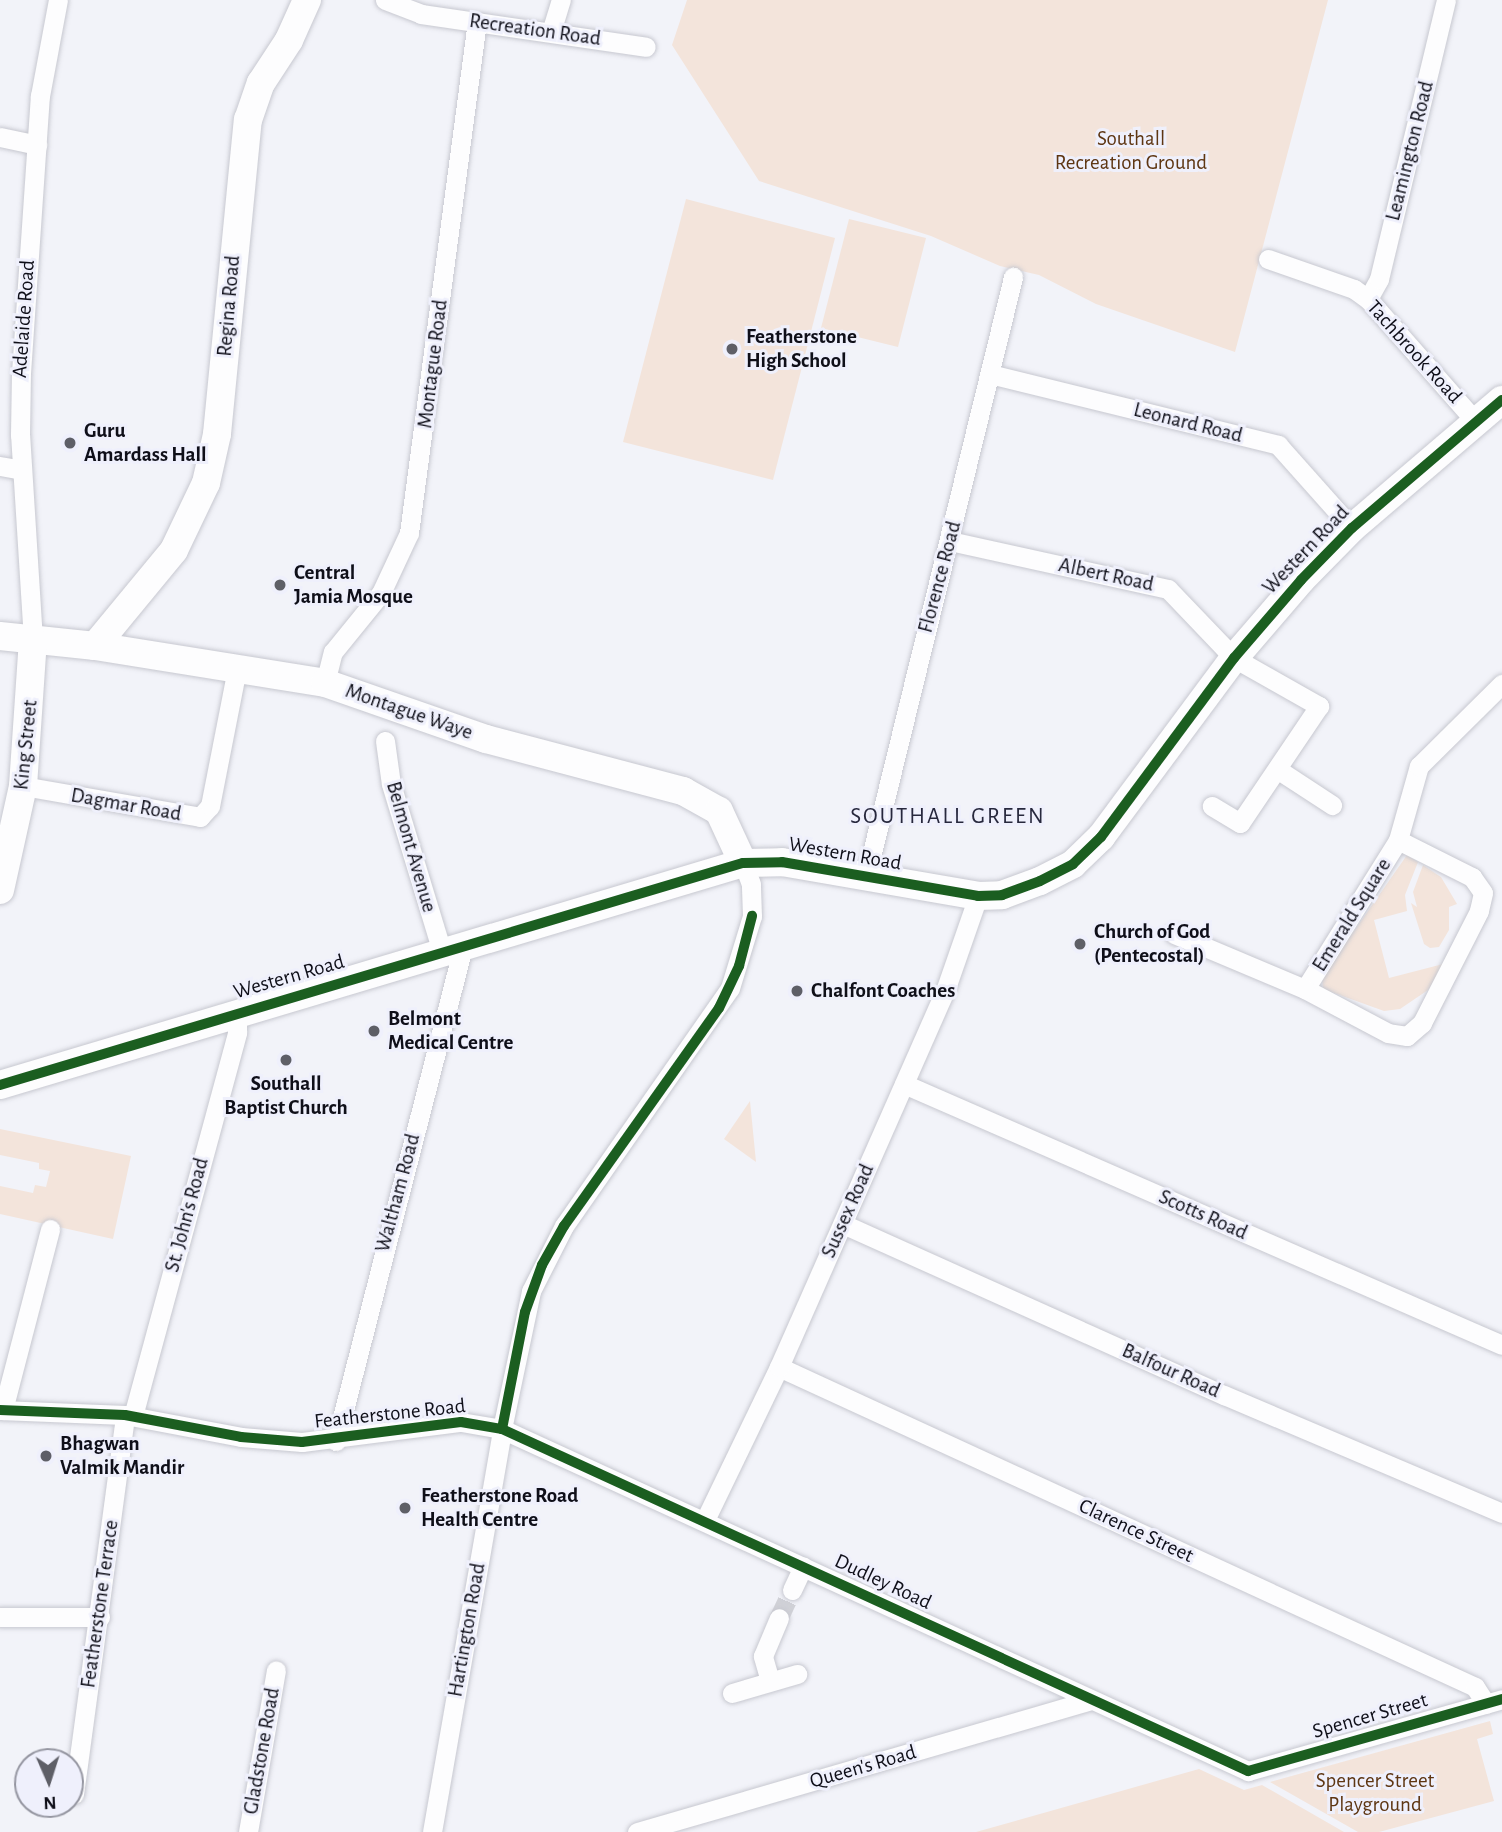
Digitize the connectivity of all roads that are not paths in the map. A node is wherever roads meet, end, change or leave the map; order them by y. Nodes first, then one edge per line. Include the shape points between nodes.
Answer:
1 (58, 0) edge
2 (307, 0) edge
3 (385, 0) edge
4 (561, 0) edge
5 (1446, 0) edge
6 (477, 21) junction
7 (551, 32) junction
8 (646, 47) dead end
9 (0, 137) edge
10 (37, 145) junction
11 (1268, 259) dead end
12 (1013, 277) dead end
13 (1368, 299) junction
14 (990, 374) junction
15 (1502, 400) edge
16 (1476, 423) junction
17 (0, 466) edge
18 (22, 470) junction
19 (1352, 528) junction
20 (950, 541) junction
21 (129, 603) junction
22 (0, 636) edge
23 (33, 640) junction
24 (96, 646) junction
25 (136, 653) junction
26 (1234, 658) junction
27 (237, 668) junction
28 (325, 683) junction
29 (1502, 684) edge
30 (385, 741) dead end
31 (1277, 769) junction
32 (23, 786) junction
33 (1332, 804) dead end
34 (1212, 806) dead end
35 (1398, 841) junction
36 (743, 863) junction
37 (866, 877) junction
38 (0, 890) edge
39 (978, 896) junction
40 (1174, 934) dead end
41 (452, 950) junction
42 (1306, 989) junction
43 (237, 1013) junction
44 (904, 1084) junction
45 (0, 1085) edge
46 (843, 1224) junction
47 (50, 1229) dead end
48 (1502, 1345) edge
49 (779, 1367) junction
50 (2, 1410) edge
51 (129, 1416) junction
52 (502, 1429) junction
53 (336, 1441) junction
54 (1502, 1513) edge
55 (705, 1520) junction
56 (803, 1566) junction
57 (792, 1590) tunnel mouth
58 (0, 1617) edge
59 (100, 1617) junction
60 (779, 1618) tunnel mouth
61 (276, 1670) dead end
62 (797, 1674) dead end
63 (771, 1682) junction
64 (732, 1693) dead end
65 (1088, 1701) junction
66 (1494, 1701) edge
67 (81, 1748) edge
68 (1248, 1771) joint
69 (248, 1832) edge
70 (432, 1832) edge
71 (638, 1832) edge

1 - 10 street, Adelaide Road via 45,55
2 - 21 street, Regina Road via 289,40 261,83 248,120 209,472 174,550
3 - 6 street, Recreation Road via 421,13
4 - 7 street
5 - 13 street, Leamington Road via 1379,279
6 - 7 street, Recreation Road
6 - 28 street, Montague Road via 408,533 381,593 333,652
7 - 8 street, Recreation Road
9 - 10 street
10 - 18 street, Adelaide Road via 20,373
11 - 13 street, Tachbrook Road via 1354,289
12 - 14 street, Florence Road
13 - 16 street, Tachbrook Road
14 - 19 street, Leonard Road via 1278,445
14 - 20 street, Florence Road
15 - 16 street, Western Road
16 - 19 street, Western Road
17 - 18 street
18 - 23 street, Adelaide Road
19 - 26 street, Western Road
20 - 26 street, Albert Road via 1168,589
20 - 37 street, Florence Road
21 - 24 street, Regina Road
21 - 25 street via 127,629
22 - 23 street, Montague Waye
23 - 24 street, Montague Waye
23 - 32 street, King Street
24 - 25 street, Montague Waye
25 - 27 street, Montague Waye
26 - 31 street, Albert Road via 1320,706
26 - 39 street, Western Road via 1101,837 1073,864 1002,895
27 - 28 street, Montague Waye
27 - 32 street, Dagmar Road via 210,806 201,817
28 - 36 street, Montague Waye via 486,738 704,799 728,824
29 - 35 street, Emerald Square via 1419,766
30 - 41 street, Belmont Avenue via 391,784
31 - 33 street
31 - 34 street via 1240,823
32 - 38 street, King Street
35 - 42 street, Emerald Square
35 - 42 street, Emerald Square via 1472,877 1483,893 1479,911 1422,1023 1407,1036 1388,1033
36 - 37 street, Western Road via 782,862
36 - 41 street, Western Road
36 - 52 street via 751,884 752,916 730,988 564,1226 542,1265 525,1312
37 - 39 street, Western Road
39 - 44 street, Sussex Road via 946,991
40 - 42 street, Emerald Square
41 - 43 street, Western Road
41 - 53 street, Waltham Road
43 - 45 street, Western Road
43 - 51 street, St. John's Road via 237,1032
44 - 46 street, Sussex Road
44 - 48 street, Scotts Road
46 - 49 street, Sussex Road
46 - 54 street, Balfour Road via 1224,1395
47 - 50 street
49 - 55 street, Sussex Road
49 - 66 street, Clarence Street via 1475,1687
50 - 51 street, Featherstone Road
51 - 53 street, Featherstone Road via 241,1437
51 - 59 street, Featherstone Terrace
52 - 53 street, Featherstone Road via 461,1422
52 - 55 street, Dudley Road
52 - 70 street, Hartington Road
55 - 56 street, Dudley Road
56 - 57 street
56 - 65 street, Dudley Road
58 - 59 street
59 - 67 street, Featherstone Terrace
60 - 63 street via 763,1656
61 - 69 street, Gladstone Road
62 - 63 street
63 - 64 street
65 - 68 street, Dudley Road
65 - 71 street, Queen's Road
66 - 68 street, Spencer Street

